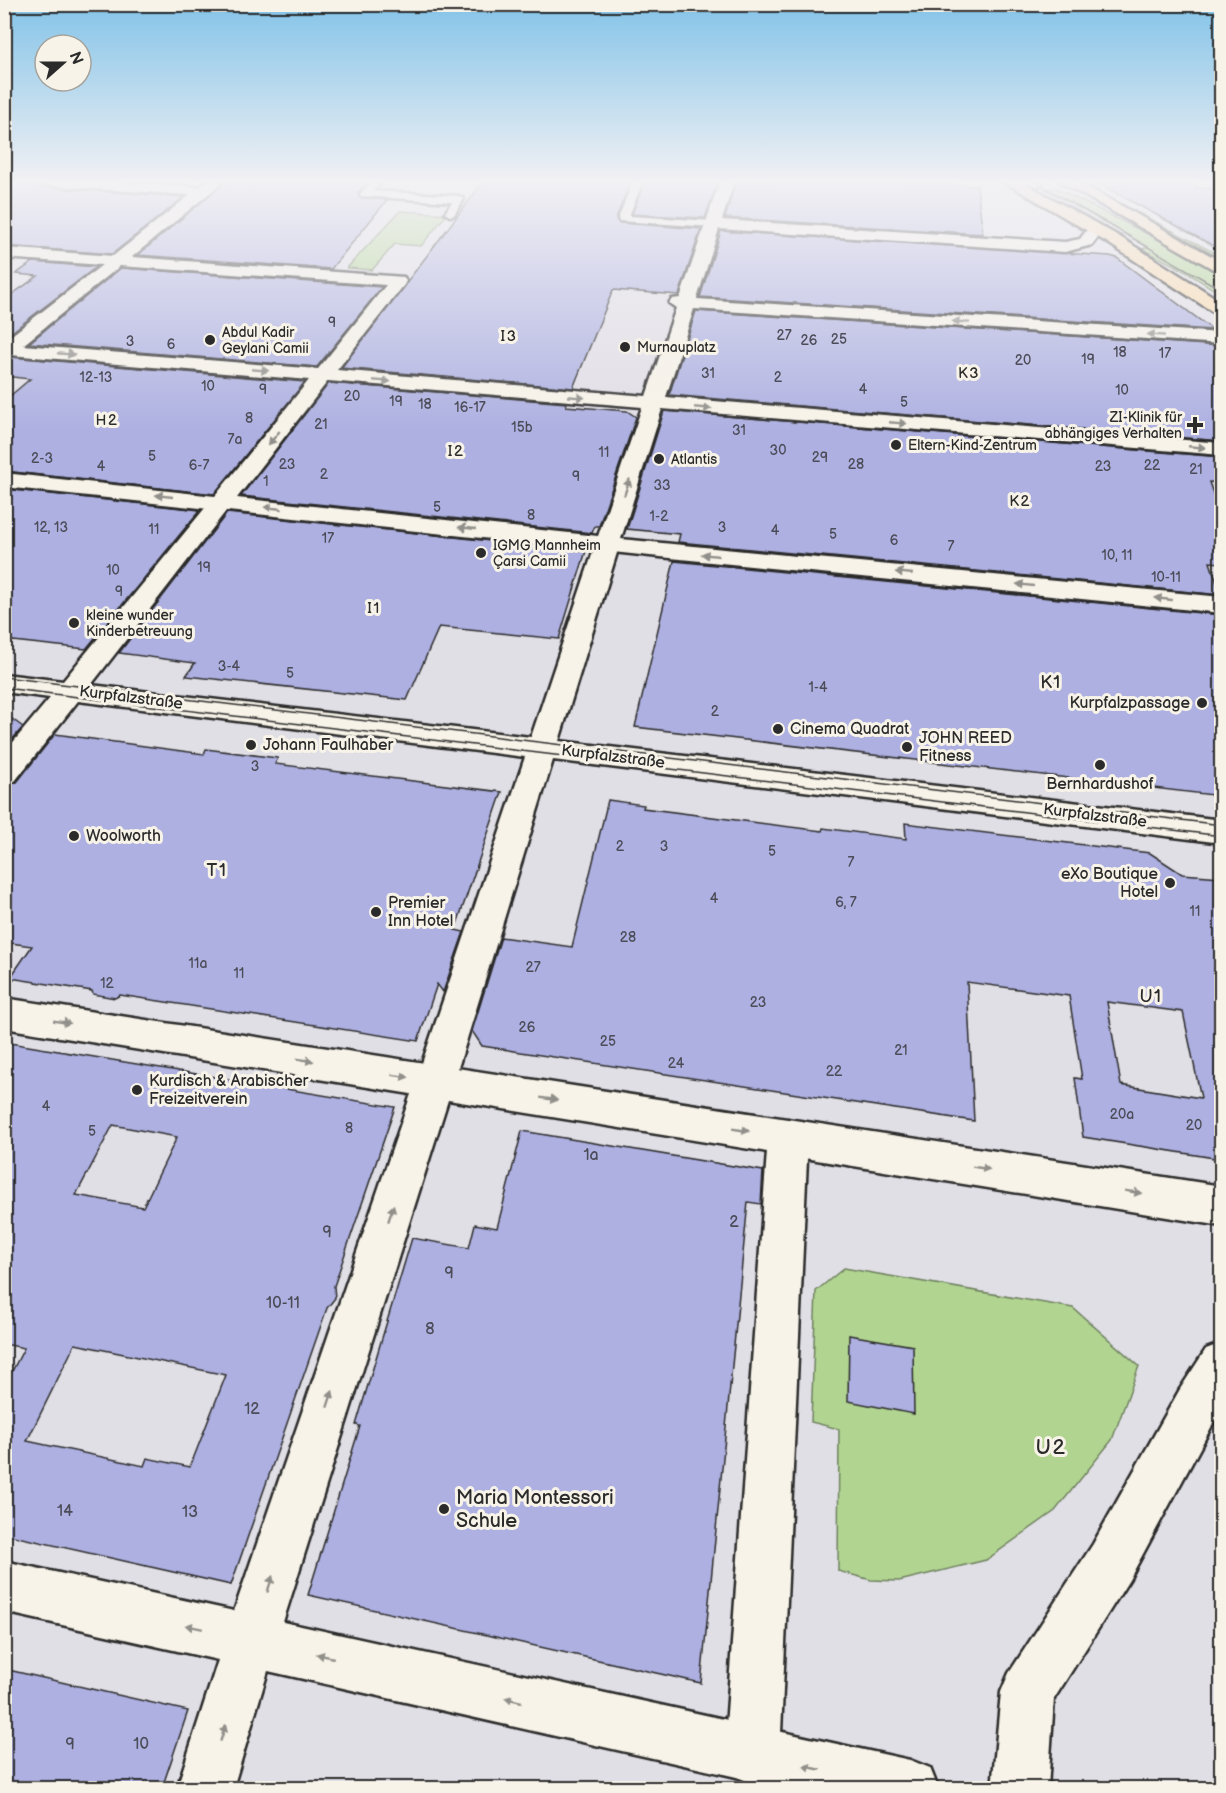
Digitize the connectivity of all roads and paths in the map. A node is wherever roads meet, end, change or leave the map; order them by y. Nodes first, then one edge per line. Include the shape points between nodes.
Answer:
1 (112, 265) edge
2 (169, 265) edge
3 (698, 265) edge
4 (1150, 265) edge
5 (683, 303) junction
6 (1221, 310) edge
7 (1219, 337) edge
8 (5, 350) edge
9 (323, 376) junction
10 (655, 404) junction
11 (1221, 449) edge
12 (4, 480) edge
13 (222, 502) junction
14 (609, 543) junction
15 (1221, 605) edge
16 (4, 683) edge
17 (71, 691) junction
18 (543, 748) junction
19 (4, 774) edge
20 (1221, 832) edge
21 (4, 1013) edge
22 (435, 1081) junction
23 (788, 1137) junction
24 (1221, 1206) edge
25 (1221, 1365) edge
26 (4, 1586) edge
27 (251, 1639) junction
28 (752, 1755) junction
29 (205, 1788) edge
30 (910, 1788) edge
31 (1020, 1788) edge

1 - 8 street
2 - 9 street via 398,281
3 - 5 street
4 - 6 main road
7 -> 5 street
5 - 10 street
8 -> 9 street
9 -> 10 street
9 -> 13 street
10 -> 11 street
14 -> 10 street
13 -> 12 street
14 -> 13 street
13 - 17 street
15 -> 14 street
14 - 18 street
16 - 17 street, Kurpfalzstraße
17 - 18 street, Kurpfalzstraße
17 - 19 street
18 - 20 street, Kurpfalzstraße
18 - 22 street
21 -> 22 street
22 -> 23 street
27 -> 22 street
23 -> 24 street
23 - 28 street
25 - 31 street via 1111,1562 1029,1692
27 -> 26 street
28 -> 27 street
29 -> 27 street
30 -> 28 street

